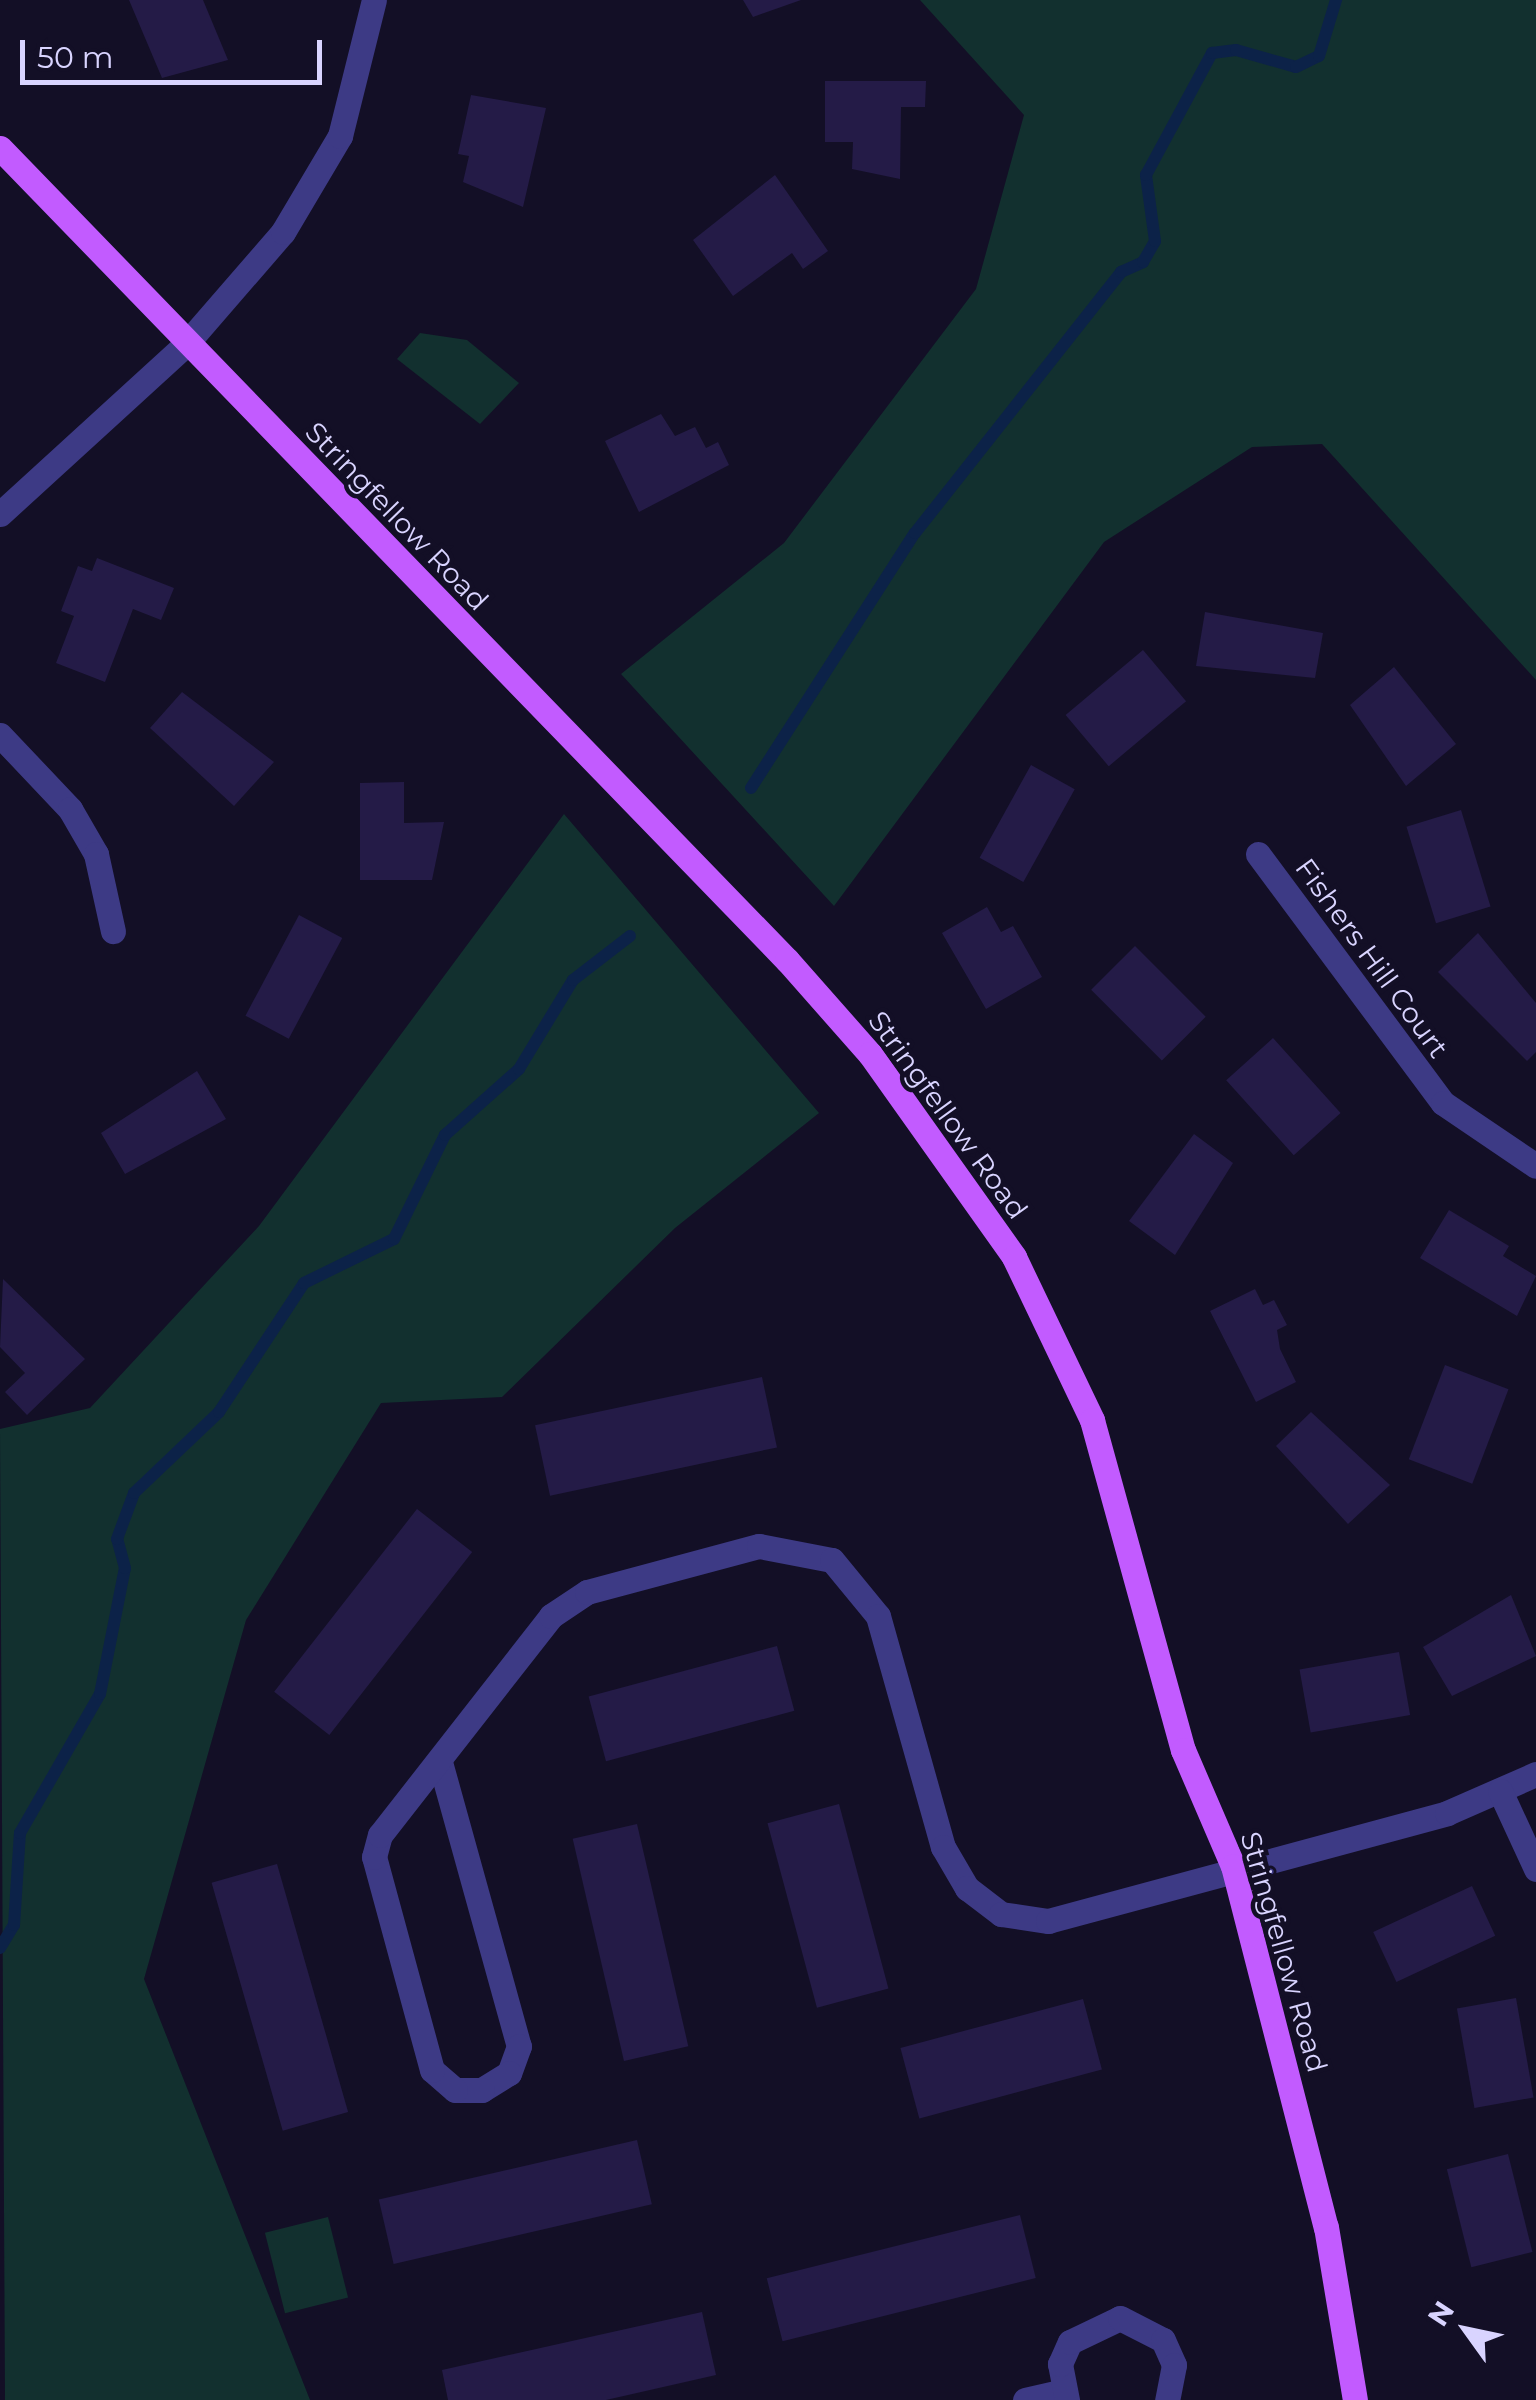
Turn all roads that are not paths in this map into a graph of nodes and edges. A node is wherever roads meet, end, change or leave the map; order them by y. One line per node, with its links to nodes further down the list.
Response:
1 (374, 0): 3 (street)
2 (0, 148): 3 (main road, Stringfellow Road)
3 (186, 344): 4 (street); 12 (main road, Stringfellow Road)
4 (0, 514)
5 (0, 736): 7 (street)
6 (1258, 854): 8 (street, Fishers Hill Court)
7 (113, 931)
8 (1536, 1166)
9 (440, 1762): 9 (street); 12 (street)
10 (1536, 1774): 11 (street)
11 (1500, 1791): 12 (street); 13 (street)
12 (1232, 1866): 17 (main road, Stringfellow Road)
13 (1536, 1869)
14 (1064, 2396): 15 (street); 16 (street)
15 (1025, 2400)
16 (1168, 2400)
17 (1355, 2400)

